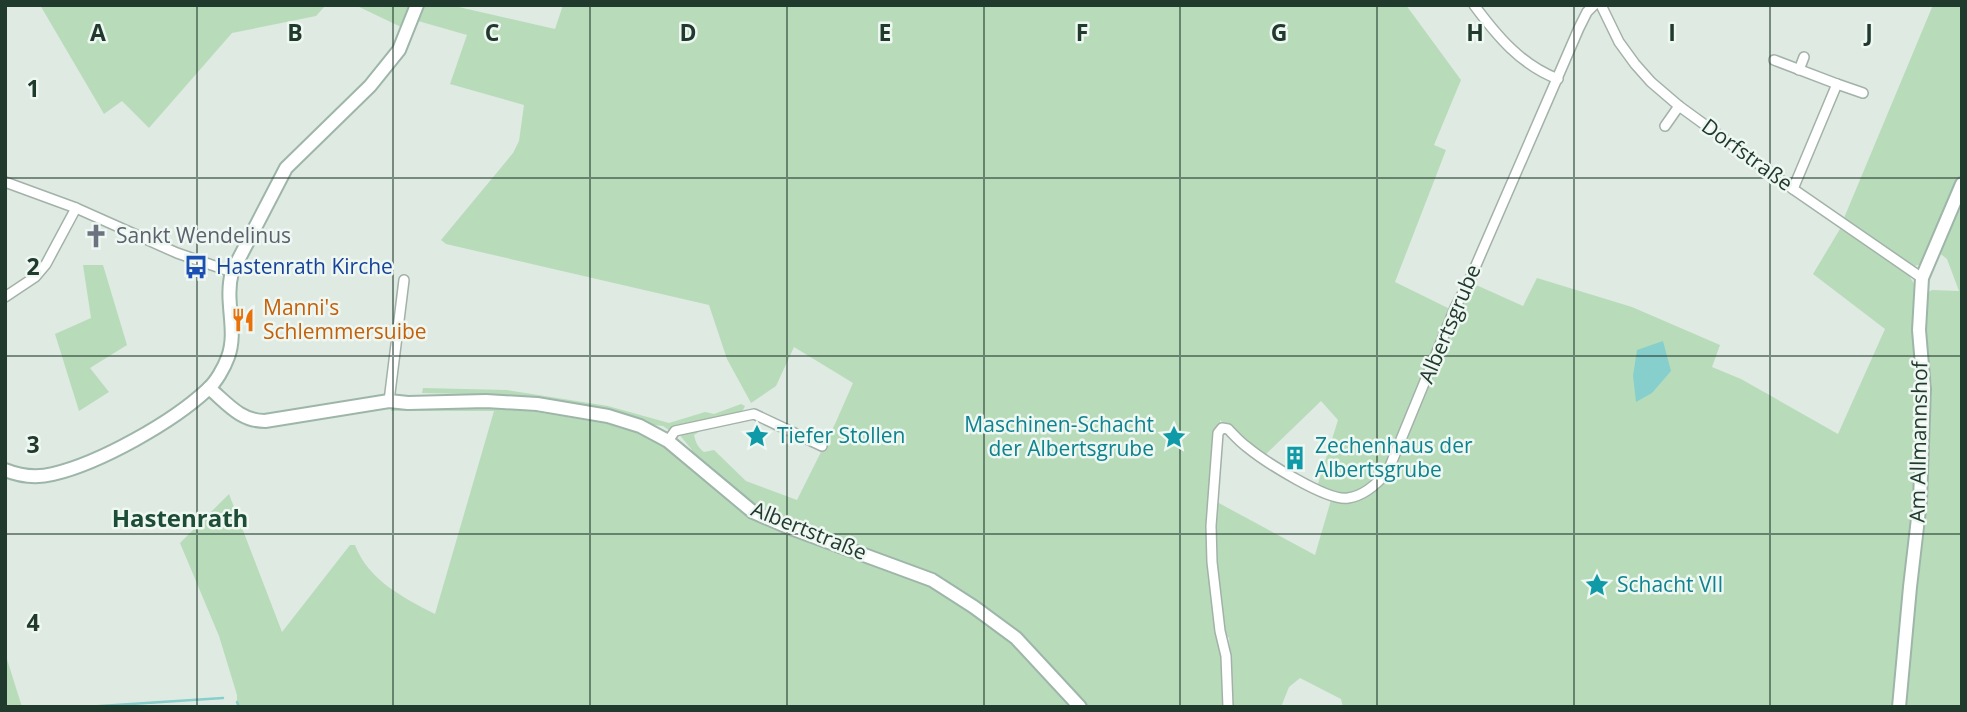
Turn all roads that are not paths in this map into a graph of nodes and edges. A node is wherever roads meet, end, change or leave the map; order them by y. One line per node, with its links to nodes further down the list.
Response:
1 (417, 5): 17 (main road)
2 (1474, 5): 8 (street)
3 (1594, 5): 8 (street, Albertsgrube)
4 (1601, 5): 11 (street, Dorfstraße)
5 (1804, 57): 7 (street)
6 (1774, 60): 7 (street)
7 (1799, 70): 9 (street)
8 (1558, 79): 27 (street, Albertsgrube)
9 (1837, 84): 10 (street); 15 (street)
10 (1863, 93)
11 (1679, 106): 12 (street); 15 (street, Dorfstraße)
12 (1665, 126)
13 (5, 182): 16 (street)
14 (1962, 184): 18 (main road, Am Allmannshof)
15 (1794, 189): 18 (street, Dorfstraße)
16 (76, 208): 17 (street); 20 (street)
17 (232, 272): 21 (main road)
18 (1922, 278): 28 (main road, Am Allmannshof)
19 (404, 280): 22 (street)
20 (5, 298)
21 (209, 388): 22 (main road, Albertstraße); 25 (main road)
22 (389, 401): 23 (main road, Albertstraße)
23 (668, 441): 24 (street); 26 (main road, Albertstraße)
24 (822, 446)
25 (5, 470)
26 (1080, 707)
27 (1228, 707)
28 (1899, 707)

